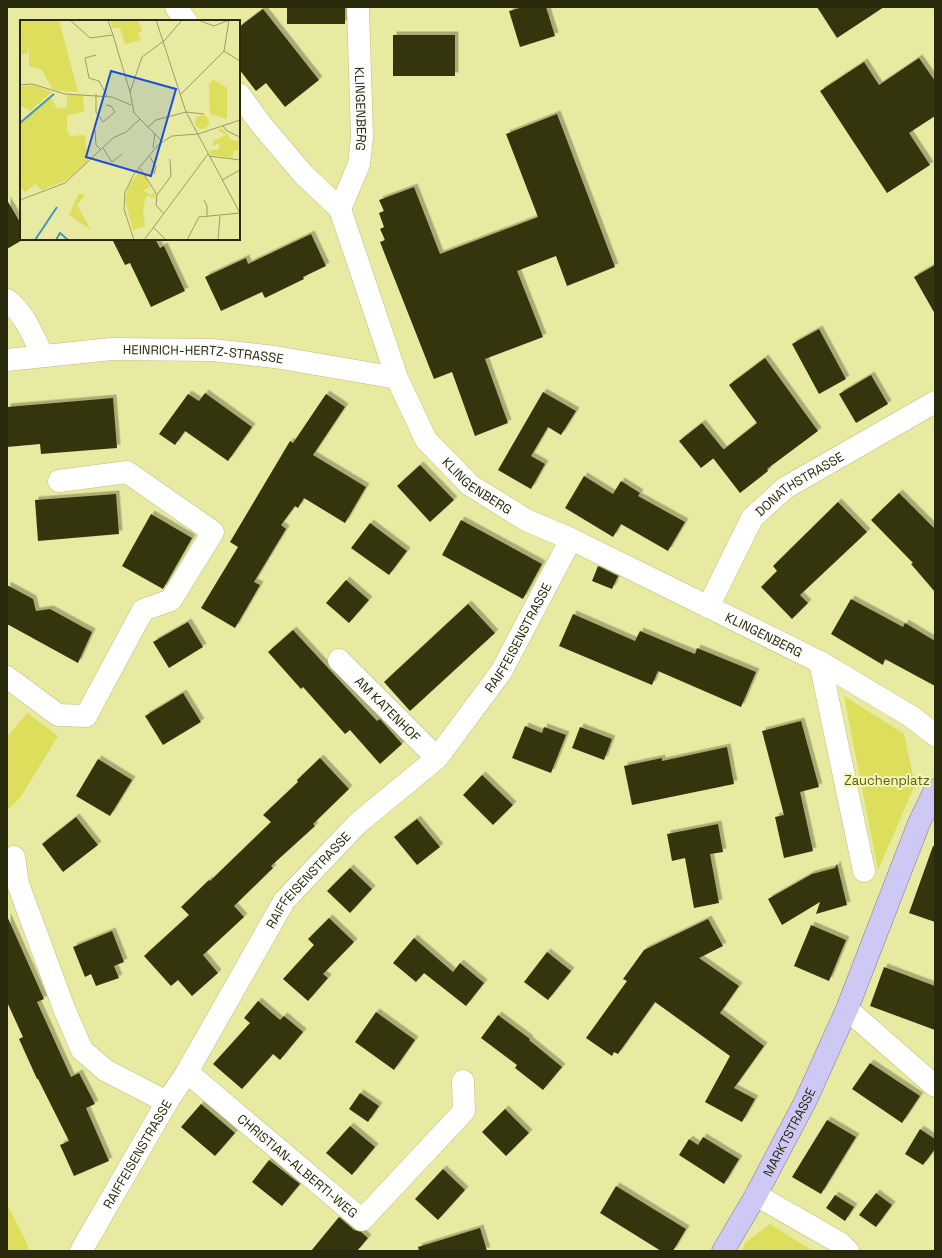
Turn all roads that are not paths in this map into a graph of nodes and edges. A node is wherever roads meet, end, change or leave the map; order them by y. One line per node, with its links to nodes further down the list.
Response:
1 (176, 7): 3 (street)
2 (358, 7): 5 (street, KLINGENBERG)
3 (185, 20)
4 (240, 95): 5 (street)
5 (340, 209): 9 (street, KLINGENBERG)
6 (7, 300): 7 (street)
7 (43, 356): 8 (street, HEINRICH-HERTZ-STRASSE); 9 (street, HEINRICH-HERTZ-STRASSE)
8 (7, 360)
9 (397, 378): 12 (street, KLINGENBERG)
10 (935, 402): 13 (street, DONATHSTRASSE)
11 (60, 481): 16 (street)
12 (571, 539): 13 (street, KLINGENBERG); 18 (street, RAIFFEISENSTRASSE)
13 (708, 607): 15 (street, KLINGENBERG)
14 (339, 660): 18 (street, AM KATENHOF)
15 (820, 662): 17 (street, KLINGENBERG); 21 (street)
16 (7, 677)
17 (935, 735)
18 (437, 758): 23 (street, RAIFFEISENSTRASSE)
19 (935, 790): 22 (main road, MARKTSTRASSE)
20 (14, 857): 26 (street)
21 (864, 871)
22 (847, 1009): 25 (street); 27 (main road, MARKTSTRASSE)
23 (187, 1072): 24 (street, CHRISTIAN-ALBERTI-WEG); 26 (street, RAIFFEISENSTRASSE)
24 (463, 1081)
25 (935, 1086)
26 (167, 1102): 28 (street, RAIFFEISENSTRASSE)
27 (756, 1195): 29 (main road, MARKTSTRASSE); 30 (street)
28 (81, 1251)
29 (723, 1251)
30 (848, 1251)

